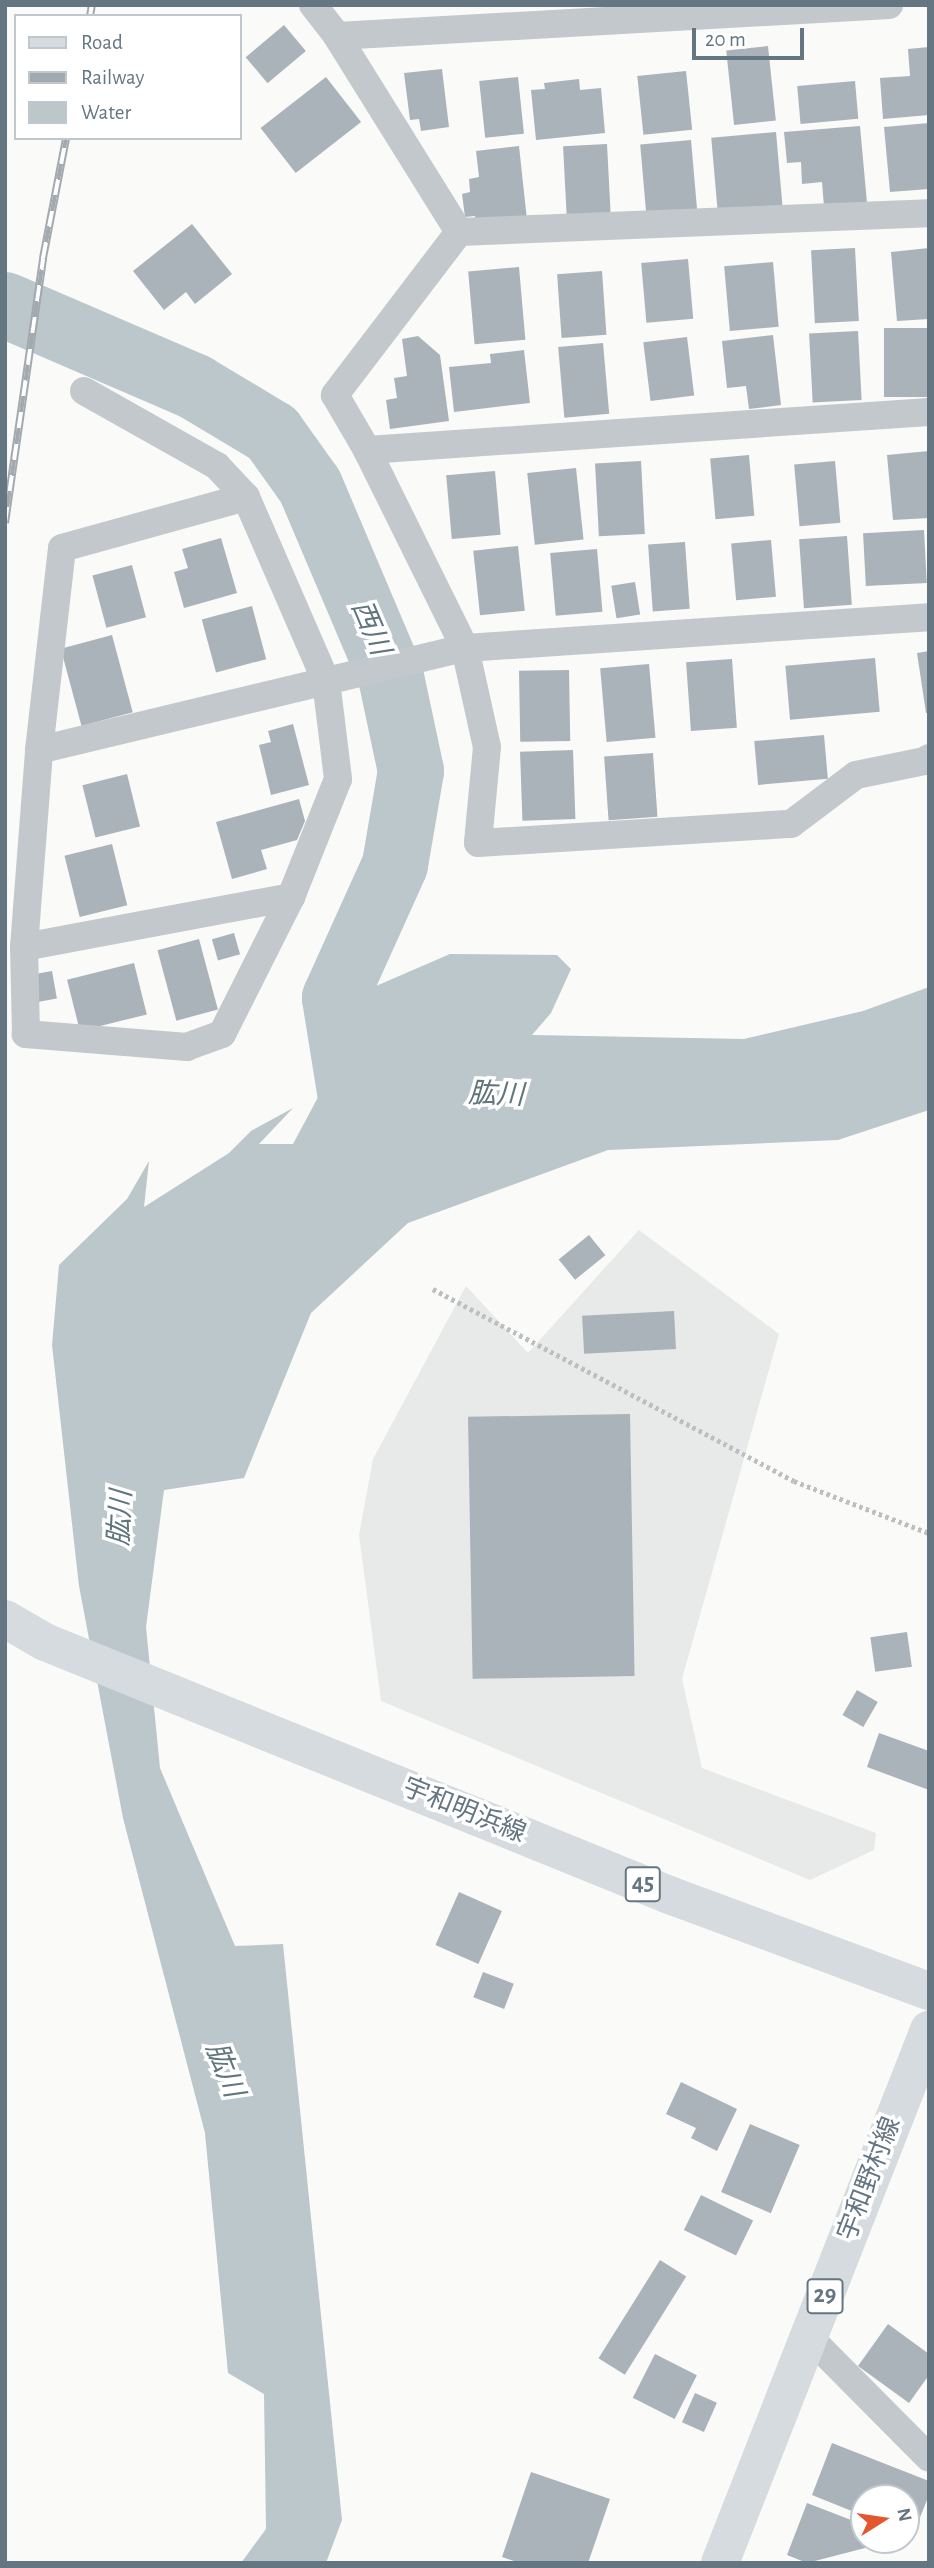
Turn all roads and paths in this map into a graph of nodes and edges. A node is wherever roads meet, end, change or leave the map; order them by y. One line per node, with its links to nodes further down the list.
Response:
1 (313, 5): 4 (street)
2 (889, 5): 3 (street)
3 (663, 11): 4 (street)
4 (337, 36): 6 (street)
5 (929, 213): 6 (street)
6 (459, 232): 9 (street)
7 (84, 391): 10 (street)
8 (929, 412): 9 (street)
9 (367, 450): 12 (street)
10 (246, 497): 13 (street); 14 (street)
11 (929, 617): 12 (street)
12 (465, 648): 13 (street); 15 (street)
13 (326, 681): 14 (street); 16 (street)
14 (39, 750): 17 (street)
15 (929, 758)
16 (291, 897): 17 (street); 17 (street)
17 (24, 947)
18 (433, 1289): 19 (path)
19 (929, 1533)
20 (5, 1619): 21 (main road, 宇和明浜線 / 45)
21 (929, 1991)
22 (929, 2030): 23 (main road, 宇和野村線 / 29)
23 (809, 2337): 24 (street); 25 (main road, 宇和野村線 / 29)
24 (929, 2458)
25 (720, 2563)

